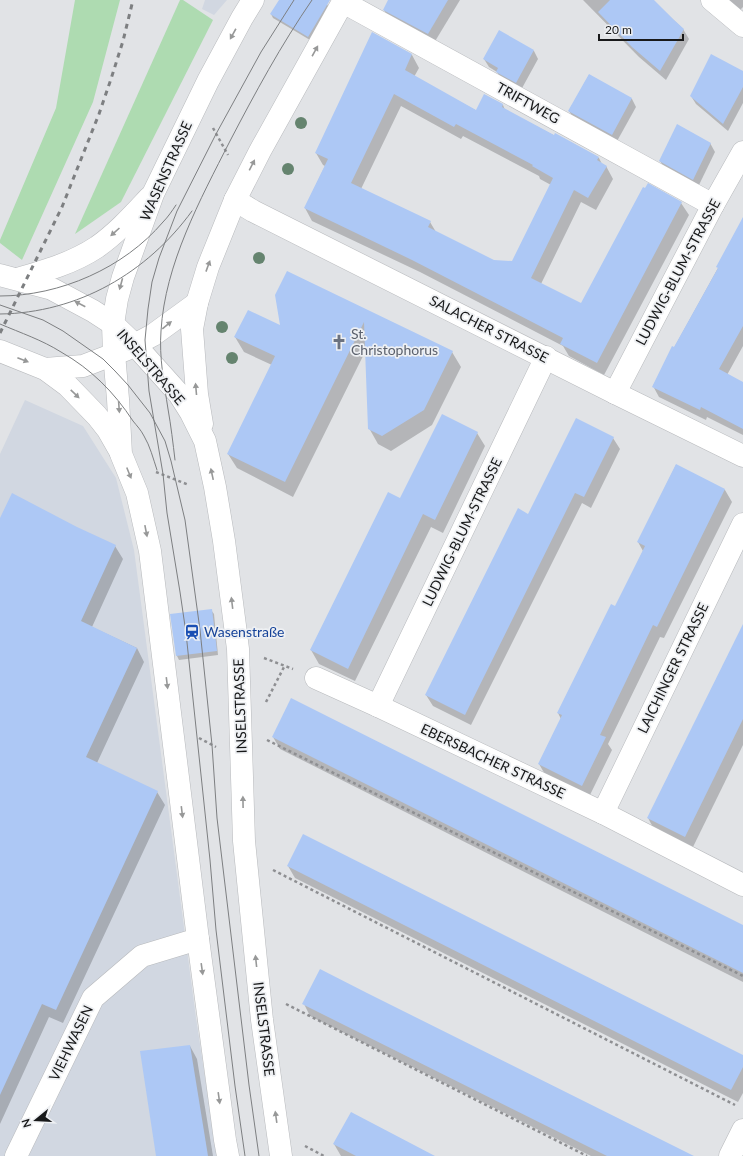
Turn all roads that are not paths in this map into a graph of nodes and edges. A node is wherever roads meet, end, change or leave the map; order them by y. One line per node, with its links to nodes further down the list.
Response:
1 (253, 0): 6 (street, WASENSTRASSE, one-way to 6)
2 (712, 0): 4 (street)
3 (343, 1): 7 (street, one-way to 3); 8 (street, TRIFTWEG)
4 (743, 26)
5 (743, 152): 8 (street, LUDWIG-BLUM-STRASSE)
6 (153, 194): 9 (street, INSELSTRASSE, one-way to 9); 11 (street, WASENSTRASSE, one-way to 11)
7 (235, 200): 10 (street, one-way to 7); 15 (street, SALACHER STRASSE)
8 (713, 205): 17 (street, LUDWIG-BLUM-STRASSE)
9 (8, 277): 11 (street, INSELSTRASSE, one-way to 9)
10 (197, 303): 12 (street, one-way to 10); 18 (street, one-way to 10)
11 (113, 324): 12 (street, INSELSTRASSE); 14 (street, WASENSTRASSE)
12 (135, 345): 14 (street); 18 (street, INSELSTRASSE)
13 (0, 352): 16 (street, one-way to 16)
14 (114, 354): 16 (street); 19 (street, WASENSTRASSE, one-way to 19)
15 (546, 357): 17 (street, SALACHER STRASSE); 23 (street, LUDWIG-BLUM-STRASSE)
16 (45, 369): 19 (street, one-way to 19)
17 (615, 393): 20 (street, SALACHER STRASSE)
18 (205, 441): 30 (street, INSELSTRASSE, one-way to 18)
19 (121, 454): 26 (street, WASENSTRASSE, one-way to 26)
20 (743, 456)
21 (743, 524): 24 (street, LAICHINGER STRASSE)
22 (316, 678): 23 (street, EBERSBACHER STRASSE)
23 (378, 706): 24 (street, EBERSBACHER STRASSE)
24 (603, 813): 25 (street, EBERSBACHER STRASSE)
25 (743, 885)
26 (198, 939): 28 (street, VIEHWASEN); 29 (street, one-way to 29)
27 (743, 1130): 31 (street)
28 (16, 1156)
29 (228, 1156)
30 (281, 1156)
31 (730, 1156)

